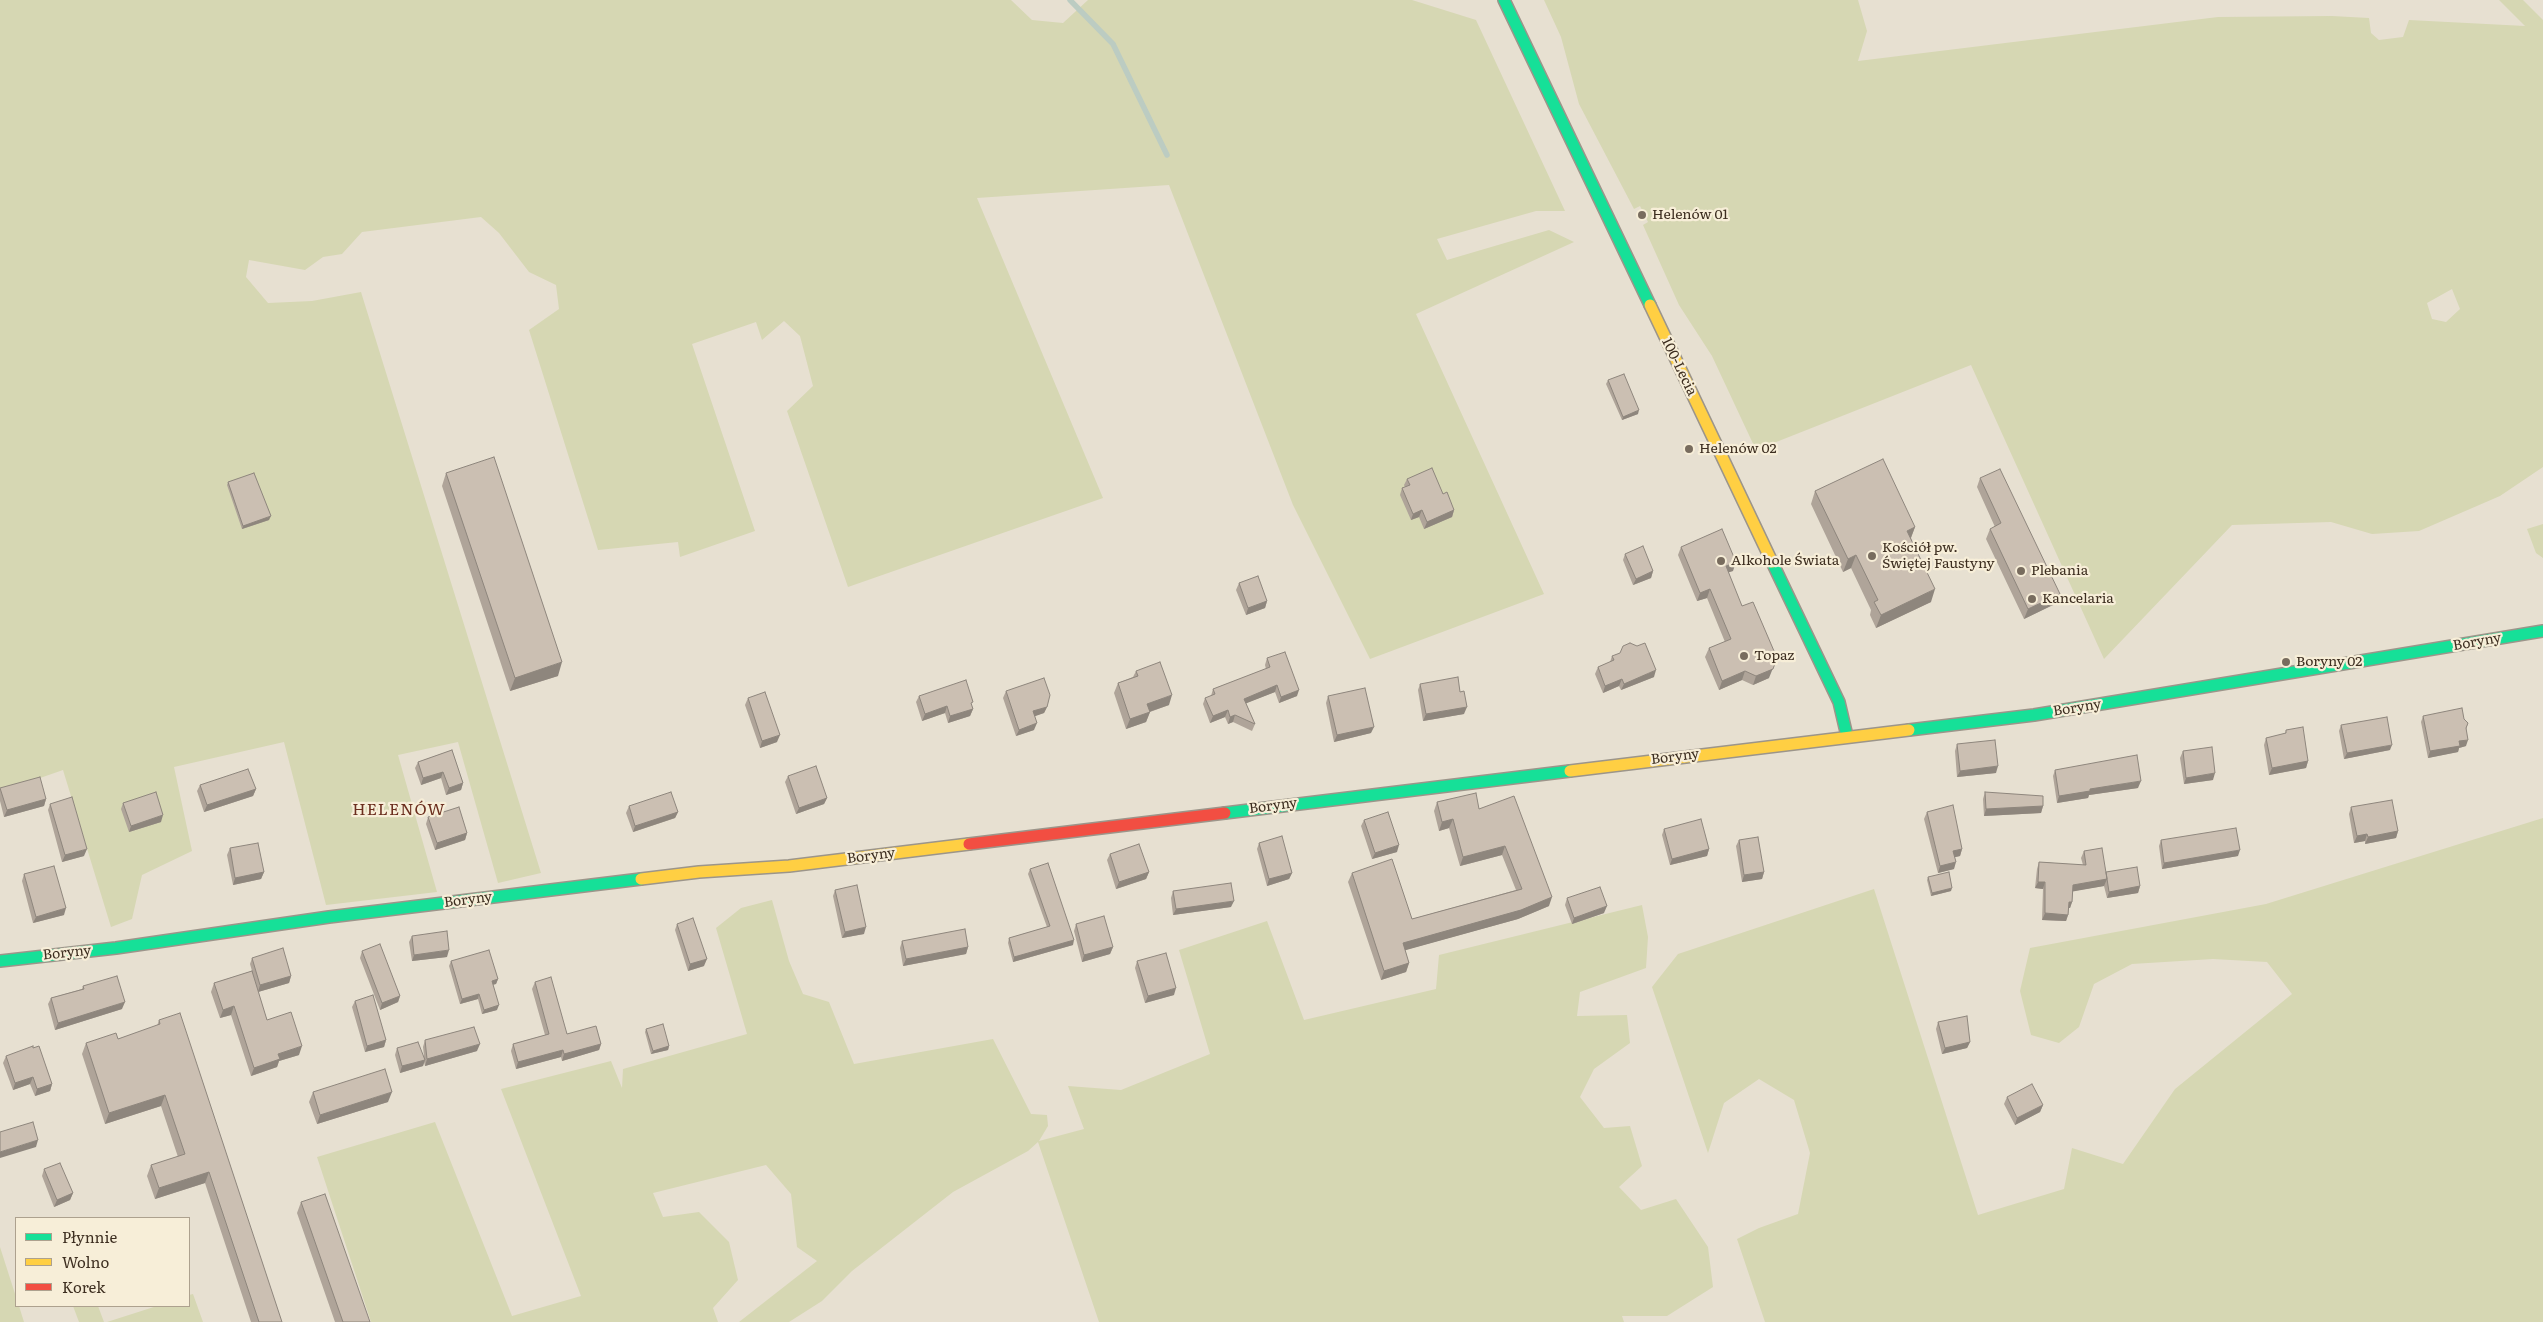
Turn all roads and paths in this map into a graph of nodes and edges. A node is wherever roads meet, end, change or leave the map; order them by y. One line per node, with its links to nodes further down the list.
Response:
1 (1504, 0): 3 (street, 100-Lecia)
2 (2543, 631): 3 (street, Boryny)
3 (1847, 736): 4 (street, Boryny)
4 (0, 961)

